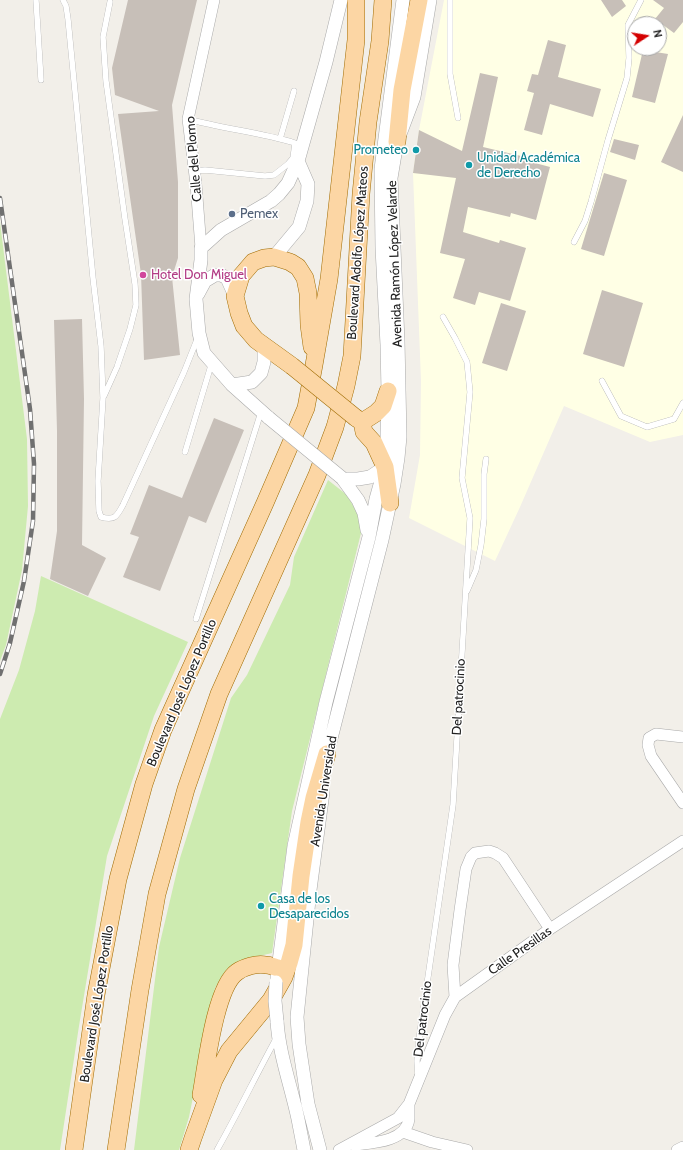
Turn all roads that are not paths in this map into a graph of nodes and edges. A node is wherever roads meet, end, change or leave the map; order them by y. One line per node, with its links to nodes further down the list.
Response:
1 (36, 0): 13 (lane)
2 (63, 0): 35 (lane)
3 (214, 0): 16 (street, Calle del Plomo)
4 (342, 0): 20 (street)
5 (356, 0): 31 (main road, Boulevard Adolfo López Mateos)
6 (382, 0): 63 (main road, Boulevard Adolfo López Mateos)
7 (403, 0): 34 (street, Avenida Ramón López Velarde)
8 (419, 0): 18 (main road)
9 (430, 0): 18 (street, Avenida Ramón López Velarde)
10 (450, 0): 15 (lane)
11 (641, 0): 22 (lane)
12 (110, 2): 35 (lane)
13 (41, 80)
14 (294, 91): 17 (lane)
15 (458, 118)
16 (188, 119): 17 (lane); 21 (street, Calle del Plomo)
17 (280, 138): 19 (lane)
18 (397, 142): 39 (street, Avenida Ramón López Velarde)
19 (295, 143): 20 (lane); 21 (lane)
20 (298, 161): 23 (street); 24 (street)
21 (194, 170): 23 (street, Calle del Plomo)
22 (574, 242)
23 (201, 248): 26 (street)
24 (274, 257): 25 (main road); 31 (main road)
25 (235, 296): 26 (street); 29 (main road)
26 (196, 299): 28 (street)
27 (443, 317): 47 (lane, Del patrocinio)
28 (199, 333): 30 (street); 35 (lane)
29 (264, 346): 33 (street); 38 (main road, bridge)
30 (212, 362): 33 (street); 40 (lane)
31 (314, 365): 41 (main road, Boulevard Adolfo López Mateos)
32 (602, 381): 36 (lane)
33 (232, 385): 37 (street)
34 (388, 391): 38 (main road); 39 (street, Avenida Ramón López Velarde)
35 (103, 398)
36 (683, 404)
37 (265, 415): 44 (street, bridge); 48 (lane)
38 (359, 420): 43 (main road)
39 (394, 436): 43 (street, Avenida Universidad)
40 (185, 452)
41 (285, 458): 62 (main road, Boulevard José López Portillo)
42 (486, 459): 47 (lane)
43 (391, 462): 44 (street); 45 (main road); 46 (street, Avenida Universidad)
44 (343, 478): 46 (street)
45 (390, 503): 50 (street, Avenida Universidad)
46 (369, 537): 54 (street, Avenida Universidad)
47 (465, 595): 57 (lane, Del patrocinio)
48 (196, 619)
49 (683, 737): 51 (street)
50 (327, 754): 60 (main road); 66 (street, Avenida Universidad)
51 (683, 803)
52 (683, 842): 53 (street, Calle Presillas)
53 (550, 929): 55 (street, Calle Presillas); 55 (street)
54 (278, 968): 56 (street, Avenida Universidad, bridge); 60 (main road)
55 (454, 997): 57 (street, Calle Presillas)
56 (278, 1036): 64 (lane); 65 (street)
57 (418, 1082): 58 (street, Calle Presillas)
58 (409, 1104): 59 (street); 61 (street)
59 (403, 1132): 61 (street); 67 (street)
60 (191, 1144)
61 (343, 1148)
62 (74, 1150)
63 (116, 1150)
64 (217, 1150)
65 (304, 1150)
66 (320, 1150)
67 (467, 1150)

